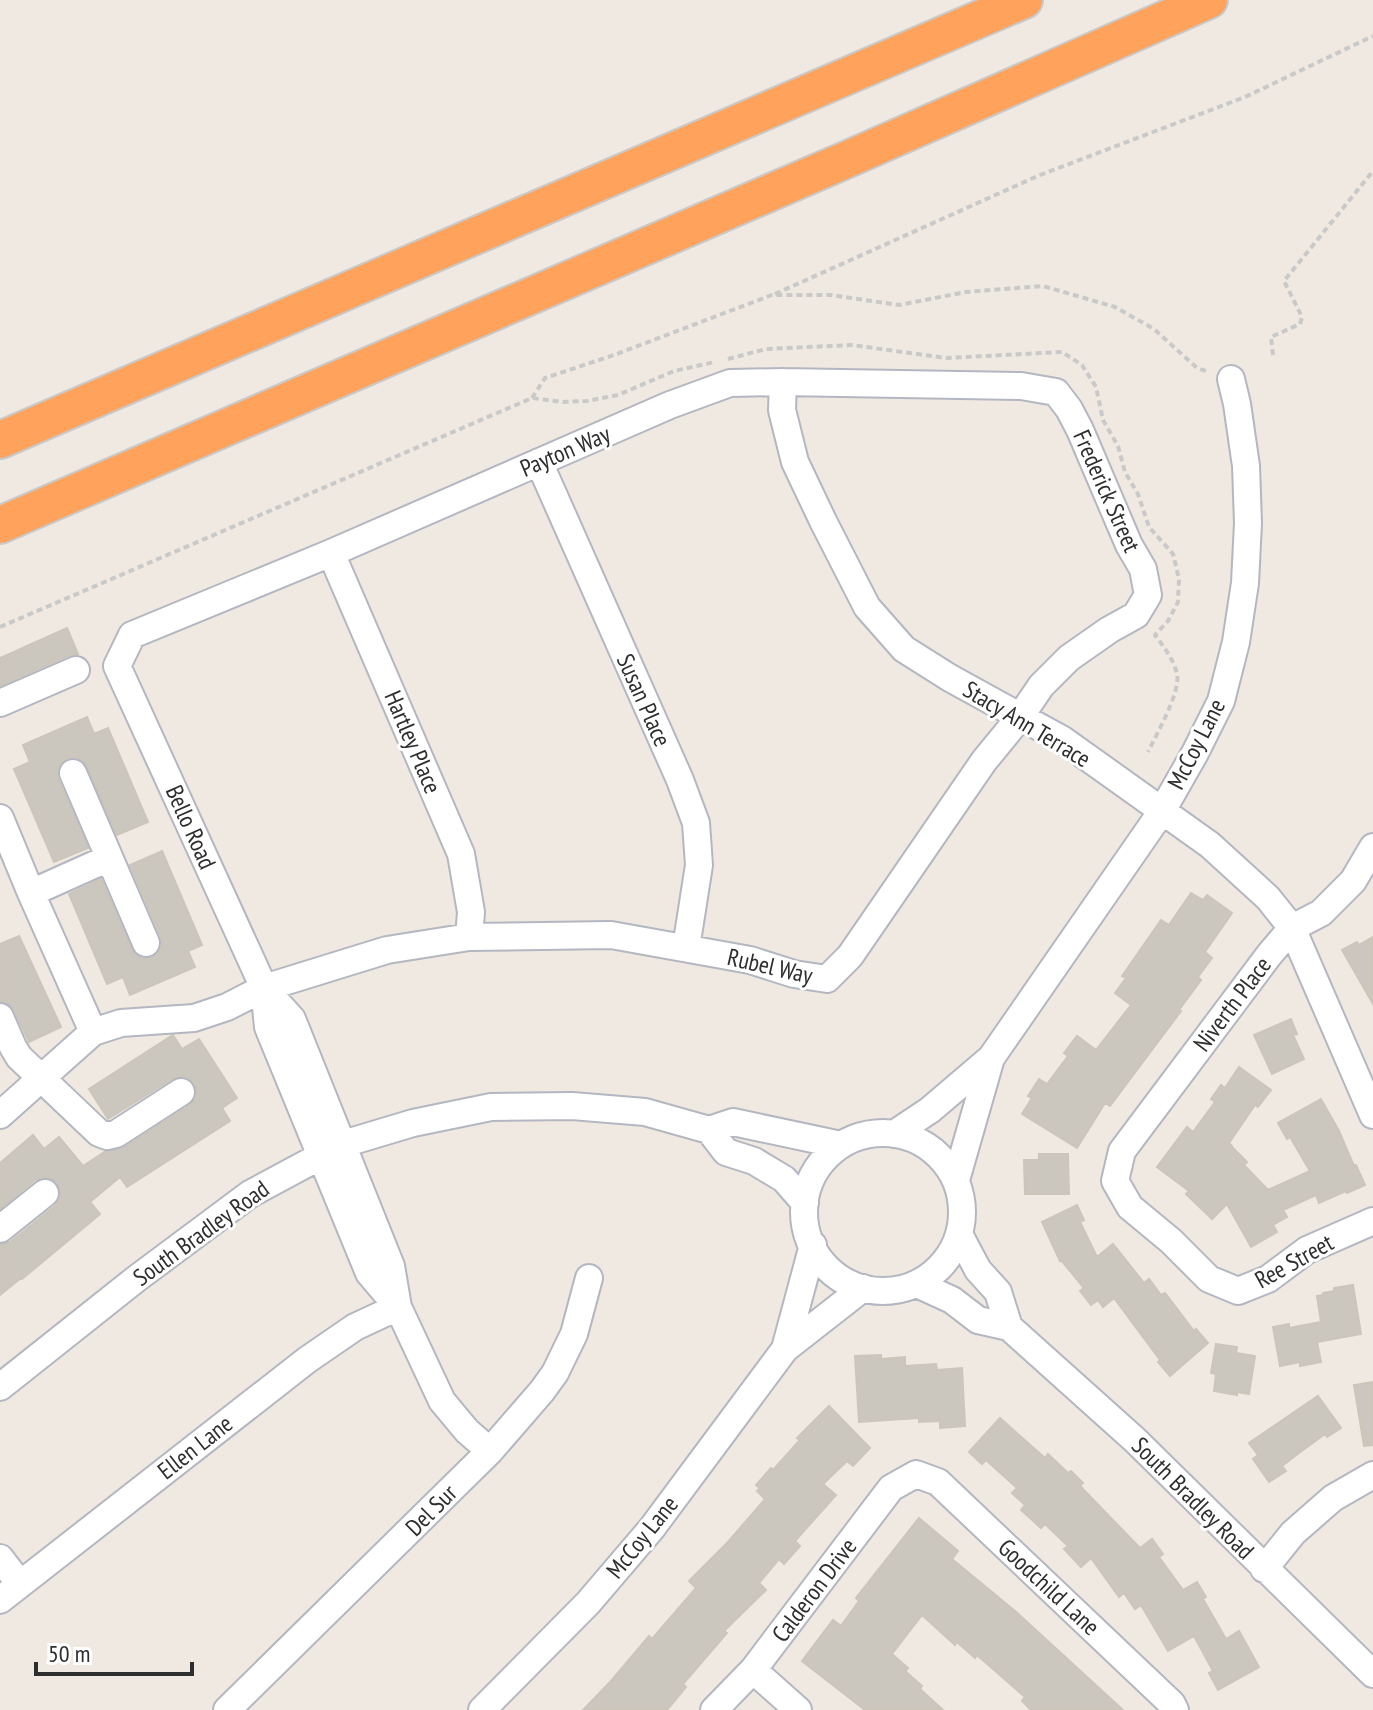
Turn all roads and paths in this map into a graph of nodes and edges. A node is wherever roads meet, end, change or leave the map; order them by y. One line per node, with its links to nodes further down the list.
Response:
1 (1024, 0): 11 (highway)
2 (1209, 0): 13 (highway)
3 (1373, 36): 5 (path)
4 (1373, 171): 6 (path)
5 (772, 295): 7 (path); 10 (path)
6 (1273, 355)
7 (1231, 379): 23 (street, McCoy Lane)
8 (783, 382): 9 (street, Payton Way); 12 (street, Payton Way); 20 (street, Stacy Ann Terrace)
9 (1056, 392): 15 (street, Frederick Street)
10 (532, 398): 16 (path); 21 (path)
11 (0, 440)
12 (539, 462): 14 (street, Payton Way); 31 (street, Susan Place)
13 (0, 525)
14 (331, 553): 17 (street, Payton Way); 29 (street, Hartley Place)
15 (1148, 595): 20 (street, Rubel Way)
16 (0, 627)
17 (117, 666): 32 (street, Bello Road)
18 (76, 670): 19 (street)
19 (0, 703)
20 (1020, 717): 23 (street, Stacy Ann Terrace); 31 (street, Rubel Way)
21 (1148, 752)
22 (73, 773): 26 (street)
23 (1162, 811): 28 (street, Stacy Ann Terrace); 35 (street, McCoy Lane)
24 (0, 818): 27 (street)
25 (1373, 847): 28 (street, Niverth Place)
26 (109, 858): 27 (street); 30 (street)
27 (31, 893): 34 (street)
28 (1292, 928): 39 (street, Stacy Ann Terrace); 45 (street, Niverth Place)
29 (469, 937): 31 (street, Rubel Way); 32 (street, Rubel Way)
30 (146, 943)
31 (686, 948)
32 (264, 988): 34 (street, Rubel Way); 43 (street, Bello Road)
33 (0, 1017): 36 (street)
34 (93, 1032): 36 (street)
35 (991, 1058): 41 (street, McCoy Lane); 44 (street, McCoy Lane)
36 (42, 1078): 37 (street); 38 (street)
37 (181, 1092)
38 (0, 1115)
39 (1373, 1115)
40 (709, 1130): 42 (street, South Bradley Road); 43 (street, South Bradley Road); 47 (street, South Bradley Road)
41 (894, 1134): 42 (street); 44 (street)
42 (841, 1145): 47 (street)
43 (332, 1149): 55 (street, Bello Road); 58 (street, South Bradley Road)
44 (956, 1180): 50 (street)
45 (1115, 1181): 48 (street, Ree Street)
46 (45, 1193): 49 (street)
47 (805, 1203): 51 (street)
48 (1373, 1221)
49 (0, 1229)
50 (959, 1234): 53 (street); 56 (street, South Bradley Road)
51 (813, 1245): 54 (street); 57 (street, McCoy Lane)
52 (589, 1278): 59 (street, Del Sur)
53 (917, 1284): 54 (street); 56 (street, South Bradley Road)
54 (863, 1288): 57 (street, McCoy Lane)
55 (398, 1307): 59 (street, Bello Road); 64 (street, Ellen Lane)
56 (1009, 1327): 63 (street, South Bradley Road)
57 (785, 1349): 68 (street, McCoy Lane)
58 (0, 1387)
59 (490, 1451): 67 (street, Del Sur)
60 (916, 1474): 65 (street, Calderon Drive); 71 (street, Goodchild Lane)
61 (1373, 1475): 63 (street)
62 (0, 1558): 64 (street)
63 (1264, 1569): 66 (street, South Bradley Road)
64 (5, 1595)
65 (753, 1670): 69 (street, Calderon Drive); 70 (street)
66 (1373, 1674)
67 (227, 1710)
68 (482, 1710)
69 (714, 1710)
70 (798, 1710)
71 (1175, 1710)

